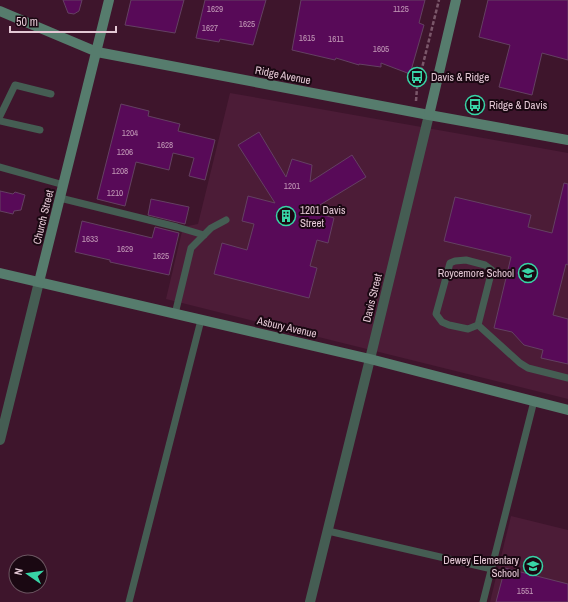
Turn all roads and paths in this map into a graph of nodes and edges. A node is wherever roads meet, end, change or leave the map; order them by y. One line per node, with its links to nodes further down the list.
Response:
1 (109, 0): 4 (main road, Church Street)
2 (456, 0): 6 (main road, Davis Street)
3 (0, 11): 4 (main road, Ridge Avenue)
4 (97, 52): 6 (main road, Ridge Avenue); 12 (main road, Church Street)
5 (51, 94): 7 (lane)
6 (429, 115): 10 (main road, Ridge Avenue); 21 (street, Davis Street)
7 (0, 116)
8 (0, 121): 9 (lane)
9 (40, 130)
10 (568, 140)
11 (0, 167): 12 (lane)
12 (64, 184): 13 (main road, Church Street)
13 (60, 198): 15 (lane); 17 (main road, Church Street)
14 (226, 220): 15 (lane)
15 (204, 235): 18 (lane)
16 (0, 273): 17 (main road, Asbury Avenue)
17 (39, 282): 18 (main road, Asbury Avenue); 25 (street, Church Street)
18 (175, 314): 19 (main road, Asbury Avenue)
19 (201, 320): 21 (main road, Asbury Avenue); 28 (lane)
20 (478, 325): 20 (lane); 22 (lane)
21 (370, 359): 23 (main road, Asbury Avenue); 26 (street, Davis Street)
22 (568, 378)
23 (534, 401): 24 (main road, Asbury Avenue); 27 (lane)
24 (568, 410)
25 (0, 440)
26 (328, 530): 27 (lane); 29 (street, Davis Street)
27 (492, 569): 30 (lane)
28 (128, 602)
29 (310, 602)
30 (483, 602)

